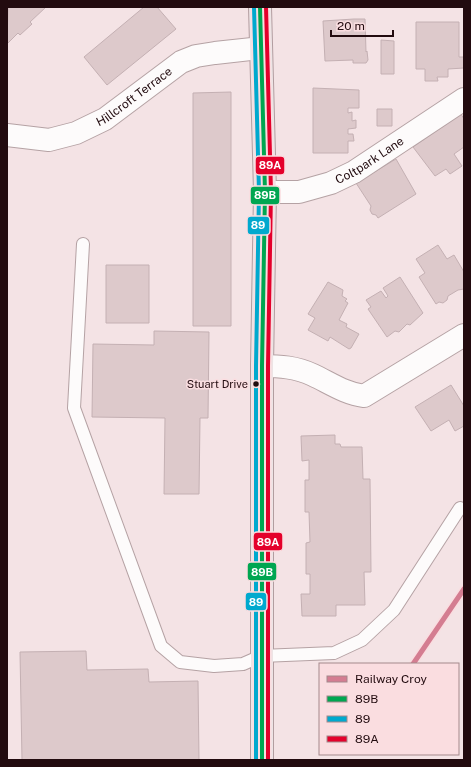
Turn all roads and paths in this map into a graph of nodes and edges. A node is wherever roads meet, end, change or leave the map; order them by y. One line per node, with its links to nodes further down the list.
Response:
1 (260, 7): 2 (main road)
2 (261, 48): 4 (street, Hillcroft Terrace); 5 (main road)
3 (464, 99): 5 (street, Coltpark Lane)
4 (7, 135)
5 (264, 192): 8 (main road)
6 (83, 244): 10 (lane)
7 (464, 335): 8 (street)
8 (262, 366): 10 (main road)
9 (460, 508): 10 (lane)
10 (261, 656): 11 (main road)
11 (262, 760)

